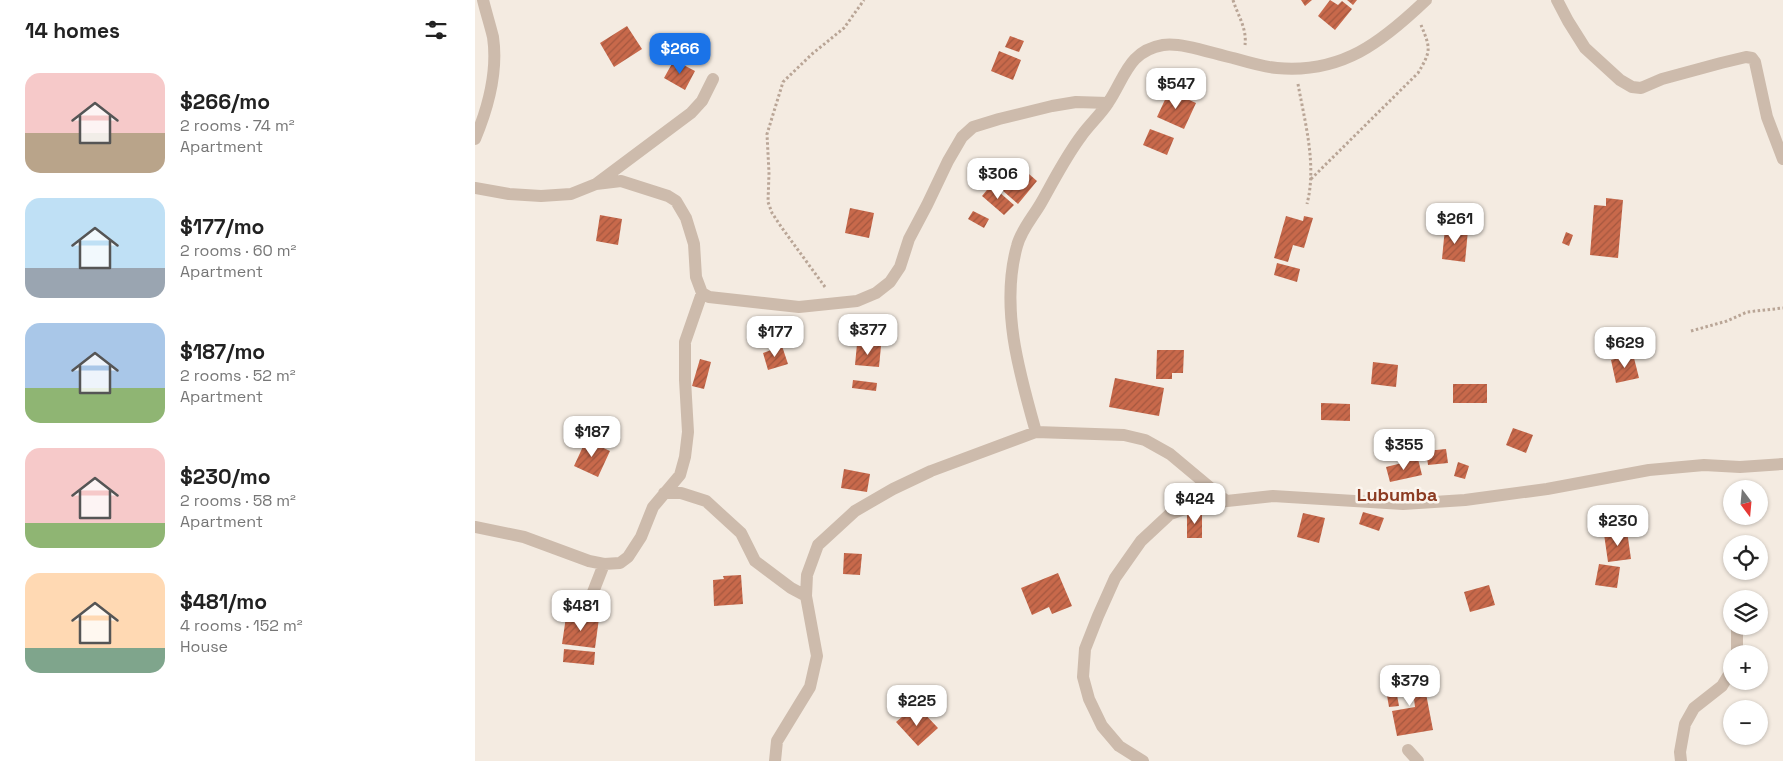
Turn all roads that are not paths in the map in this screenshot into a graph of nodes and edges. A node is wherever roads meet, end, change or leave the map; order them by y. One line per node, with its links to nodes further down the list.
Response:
1 (483, 0): 6 (street)
2 (1426, 0): 5 (street)
3 (1557, 0): 7 (street)
4 (713, 80): 8 (street)
5 (1108, 103): 10 (street); 11 (street)
6 (475, 139)
7 (1783, 159)
8 (596, 184): 9 (street); 10 (street)
9 (475, 188)
10 (702, 293): 13 (street)
11 (1036, 432): 14 (street); 17 (street)
12 (1783, 464): 14 (street)
13 (664, 493): 16 (street); 17 (street)
14 (1225, 500): 22 (street)
15 (475, 527): 16 (street)
16 (604, 564): 18 (street)
17 (806, 596): 21 (street)
18 (579, 615)
19 (1723, 684): 24 (street)
20 (1408, 750): 23 (street)
21 (775, 761)
22 (1143, 761)
23 (1418, 761)
24 (1681, 761)

